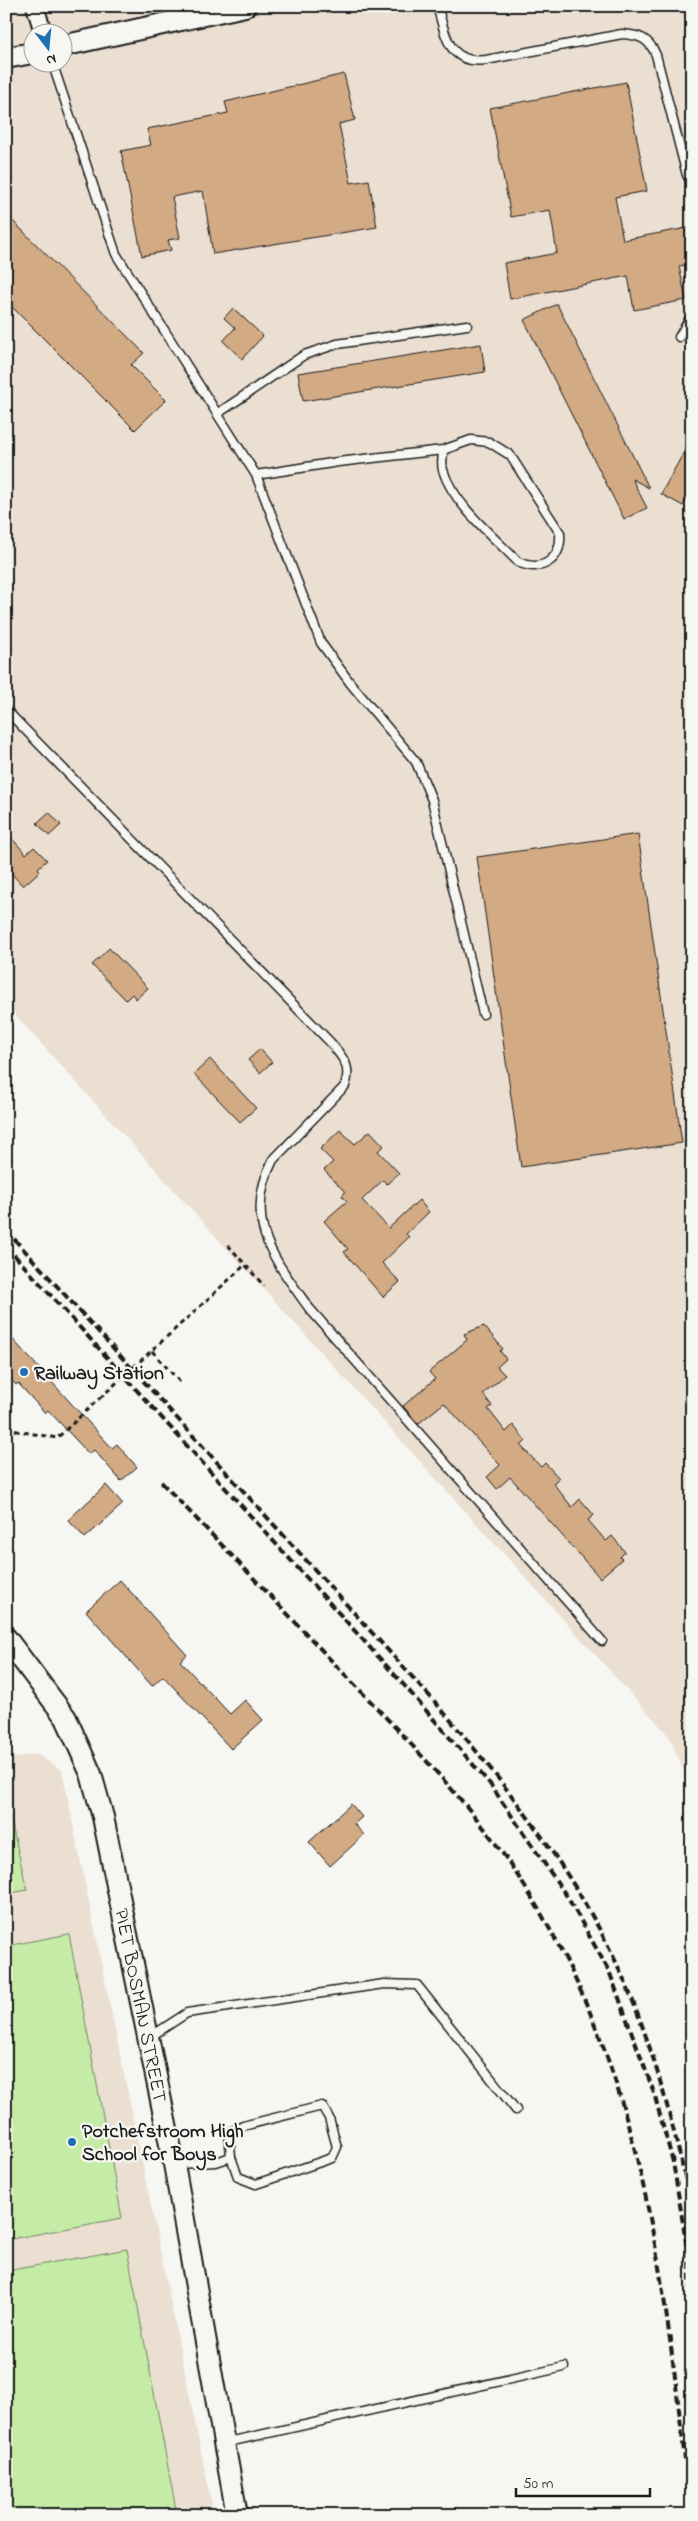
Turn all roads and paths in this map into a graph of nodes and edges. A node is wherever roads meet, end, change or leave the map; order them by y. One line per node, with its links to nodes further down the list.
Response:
1 (35, 6): 4 (street)
2 (245, 6): 5 (street)
3 (437, 6): 9 (lane)
4 (40, 22)
5 (72, 44)
6 (22, 55): 7 (street)
7 (6, 58)
8 (55, 72): 13 (lane)
9 (692, 183)
10 (692, 315): 12 (lane)
11 (467, 325): 13 (lane)
12 (679, 337)
13 (217, 414): 15 (lane)
14 (443, 450): 14 (lane); 15 (lane)
15 (256, 475): 17 (lane)
16 (6, 710): 24 (lane)
17 (483, 1014)
18 (228, 1245): 19 (path)
19 (245, 1265): 20 (path); 21 (path, bridge)
20 (264, 1286)
21 (152, 1351): 22 (path); 23 (path, bridge)
22 (182, 1378)
23 (6, 1429)
24 (602, 1641)
25 (10, 1650): 26 (street, PIET BOSMAN STREET)
26 (148, 2038): 27 (lane); 29 (street, PIET BOSMAN STREET)
27 (516, 2110)
28 (231, 2157): 28 (lane); 29 (lane)
29 (174, 2164): 31 (street, PIET BOSMAN STREET)
30 (564, 2367): 31 (lane)
31 (223, 2443): 32 (street, PIET BOSMAN STREET)
32 (237, 2515)

